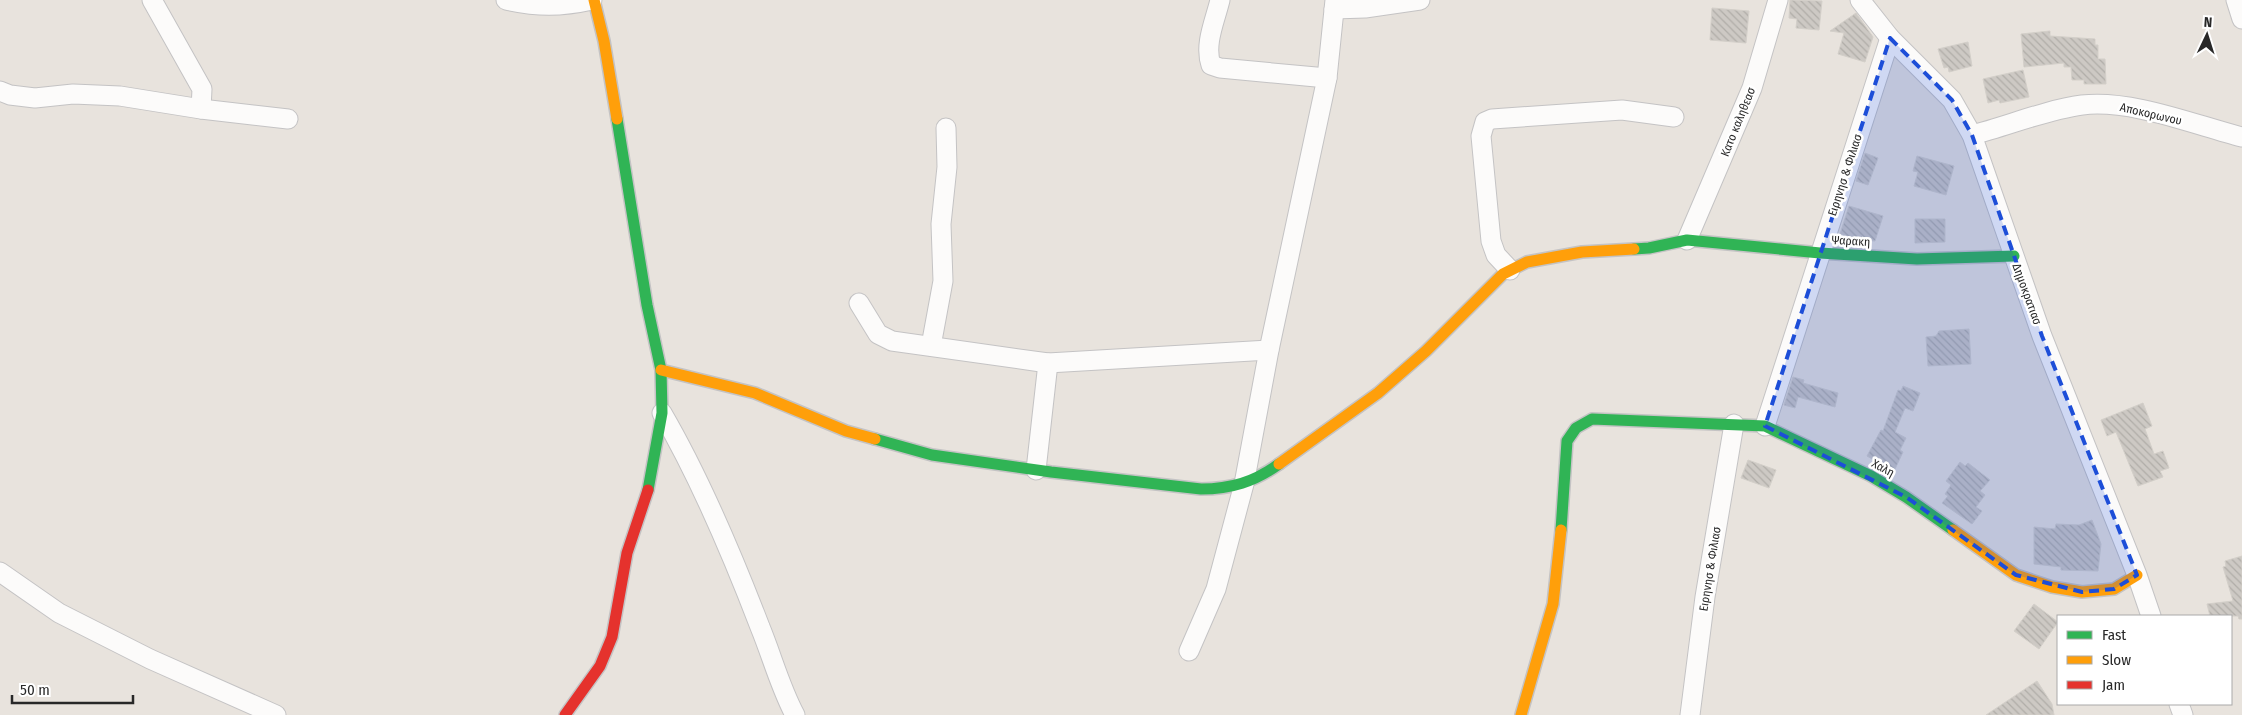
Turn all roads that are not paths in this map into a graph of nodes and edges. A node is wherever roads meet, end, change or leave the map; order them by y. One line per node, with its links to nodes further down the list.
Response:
1 (152, 0): 14 (street)
2 (506, 0): 3 (street)
3 (593, 0): 28 (street)
4 (1220, 0): 12 (street)
5 (1420, 0): 9 (street)
6 (1778, 0): 20 (street, Κατο καληθεασ)
7 (1860, 0): 11 (street, Δημοκρατιασ)
8 (2236, 0): 10 (street)
9 (1334, 5): 12 (street)
10 (2242, 19)
11 (1890, 38): 18 (street, Δημοκρατιασ); 21 (street, Ειρηνησ & Φιλιασ)
12 (1326, 78): 26 (street)
13 (0, 90): 14 (street)
14 (201, 109): 16 (street)
15 (1674, 117): 23 (street)
16 (288, 119)
17 (946, 128): 25 (street)
18 (1972, 135): 19 (street, Αποκορωνου); 22 (street, Δημοκρατιασ)
19 (2242, 137)
20 (1687, 240): 21 (street, Ψαρακη); 23 (street, Ψαρακη)
21 (1820, 253): 22 (street, Ψαρακη); 31 (street, Ειρηνησ & Φιλιασ)
22 (2014, 256): 35 (street, Δημοκρατιασ)
23 (1510, 270): 33 (street, Ψαρακη)
24 (858, 302): 25 (street)
25 (931, 346): 27 (street)
26 (1269, 350): 27 (street); 33 (street)
27 (1048, 363): 32 (street)
28 (661, 370): 29 (street); 32 (street, Ψαρακη)
29 (662, 413): 39 (street); 40 (street)
30 (1734, 424): 31 (street, Χαλη); 41 (street, Χαλη); 42 (street, Ειρηνησ & Φιλιασ)
31 (1765, 426): 35 (street, Χαλη)
32 (1036, 470): 33 (street, Ψαρακη)
33 (1244, 484): 37 (street)
34 (0, 572): 38 (street)
35 (2137, 575): 36 (street, Δημοκρατιασ)
36 (2151, 615)
37 (1189, 651)
38 (276, 715)
39 (565, 715)
40 (794, 715)
41 (1521, 715)
42 (1690, 715)

